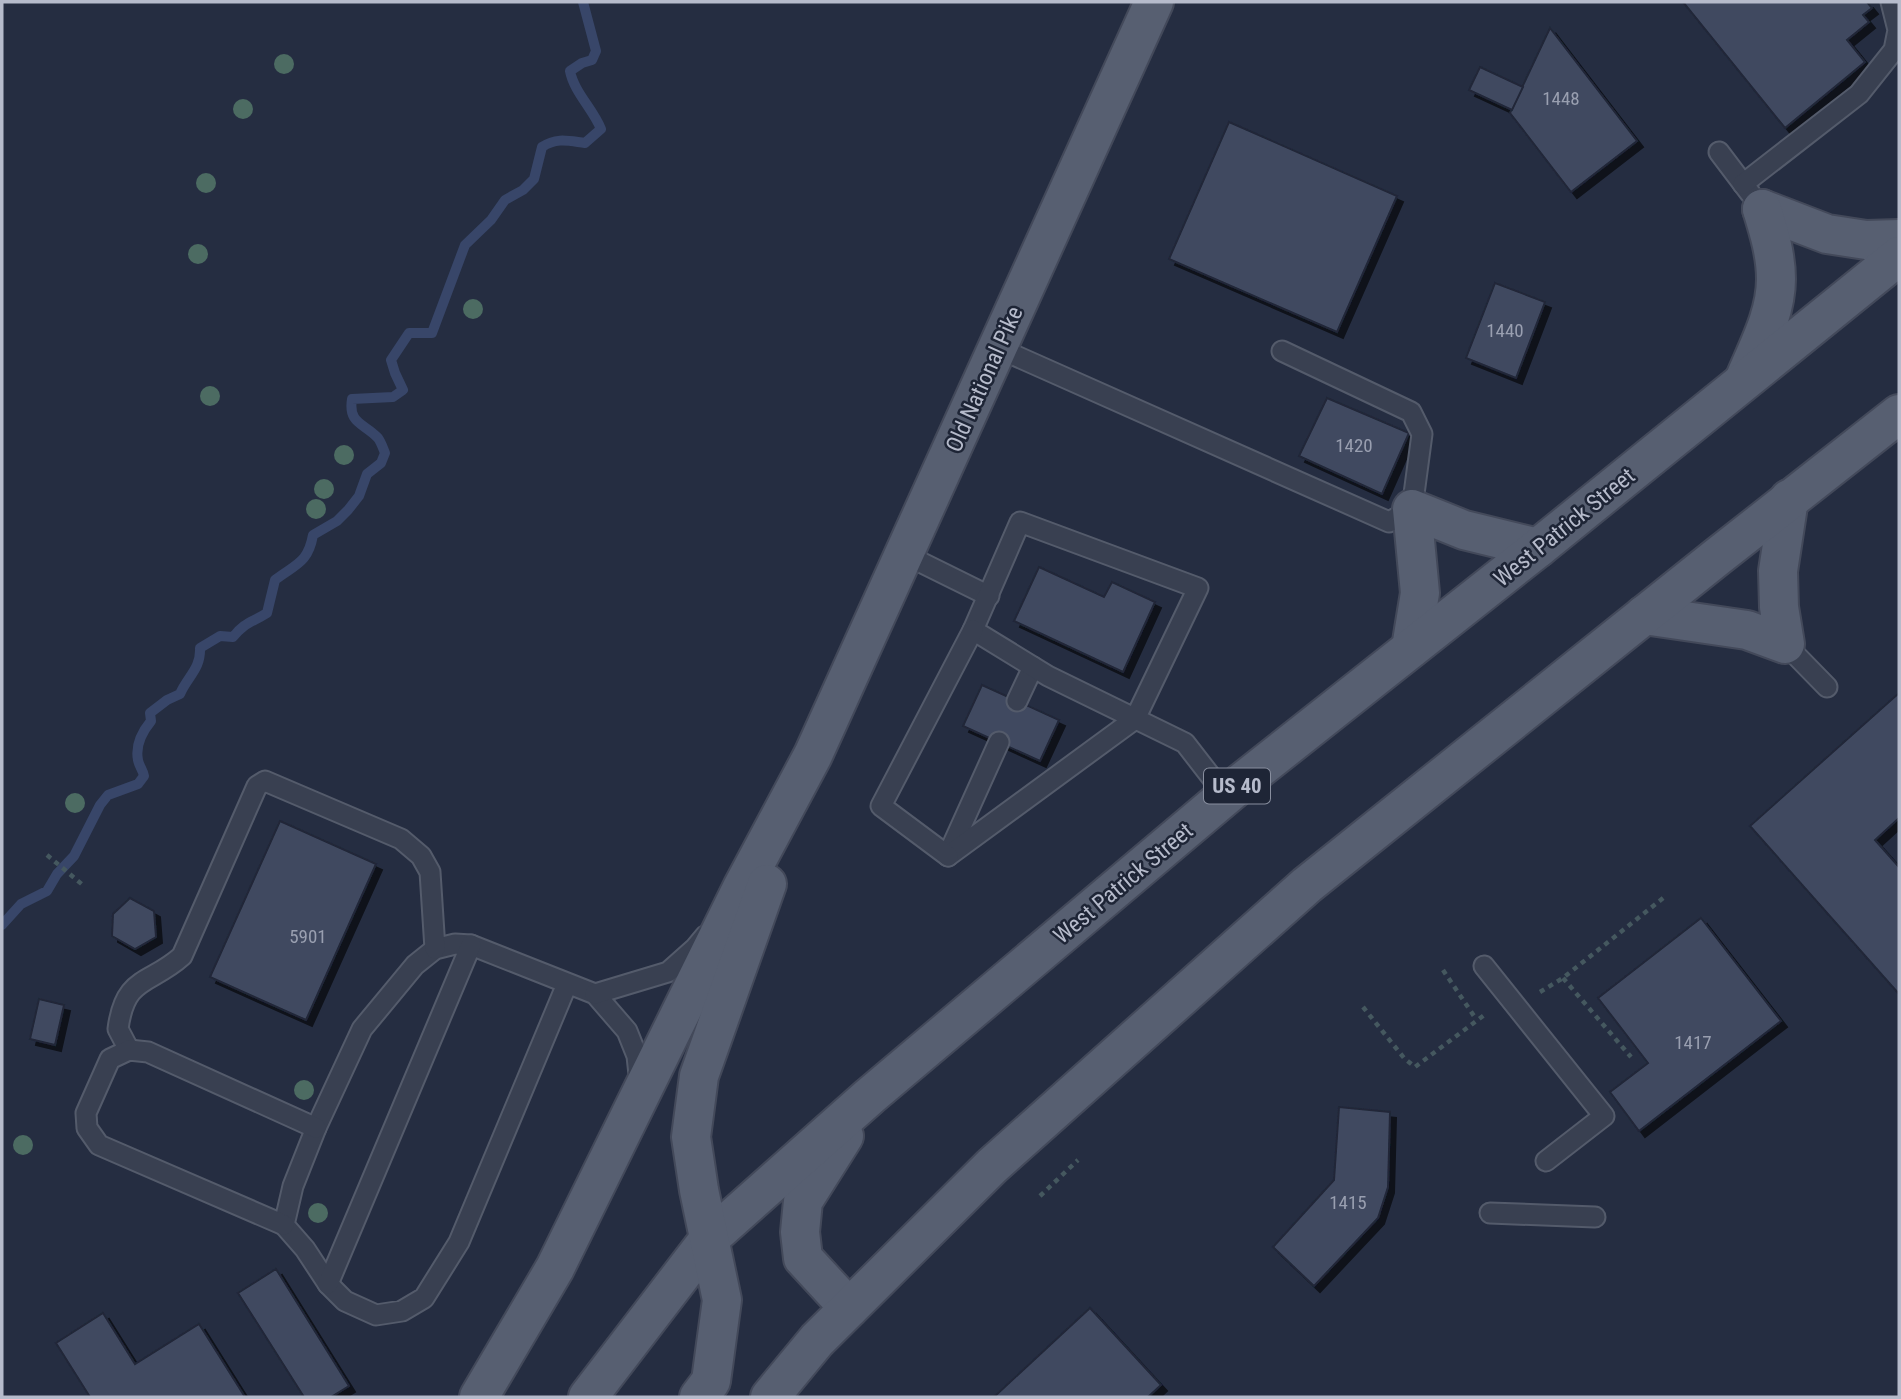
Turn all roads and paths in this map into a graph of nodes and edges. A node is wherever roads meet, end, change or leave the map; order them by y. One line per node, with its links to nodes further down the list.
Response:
1 (1154, 2): 7 (main road, Old National Pike)
2 (1891, 2): 4 (lane)
3 (1719, 152): 4 (lane)
4 (1752, 197): 5 (main road); 9 (main road)
5 (1899, 239)
6 (1899, 256): 9 (main road, West Patrick Street / US 40)
7 (998, 348): 12 (lane); 14 (main road, Old National Pike)
8 (1282, 351): 12 (lane)
9 (1743, 383): 13 (main road, West Patrick Street / US 40)
10 (1899, 414): 11 (main road)
11 (1789, 499): 16 (main road); 18 (main road)
12 (1412, 509): 13 (main road); 19 (main road)
13 (1538, 548): 19 (main road, West Patrick Street / US 40)
14 (904, 554): 15 (lane); 25 (main road, Old National Pike)
15 (989, 596): 17 (lane); 23 (lane)
16 (1644, 615): 18 (main road); 52 (main road)
17 (973, 630): 20 (lane); 28 (lane)
18 (1785, 644): 21 (lane)
19 (1411, 648): 26 (main road, West Patrick Street / US 40)
20 (1034, 667): 22 (lane); 23 (lane)
21 (1827, 687)
22 (1017, 701)
23 (1135, 719): 26 (lane); 28 (lane)
24 (999, 743): 28 (lane)
25 (813, 755): 30 (main road); 50 (main road)
26 (1226, 796): 42 (main road, West Patrick Street / US 40)
27 (47, 855): 29 (path)
28 (948, 856)
29 (84, 886)
30 (742, 888): 37 (lane); 41 (main road)
31 (471, 946): 32 (lane); 36 (lane); 51 (lane)
32 (435, 949): 39 (lane); 43 (lane)
33 (1484, 966): 45 (lane)
34 (1443, 970): 38 (path)
35 (1563, 978): 40 (path)
36 (567, 984): 37 (lane); 51 (lane)
37 (595, 994): 41 (lane)
38 (1476, 1019)
39 (129, 1050): 43 (lane); 49 (lane)
40 (1631, 1057)
41 (640, 1091): 53 (main road)
42 (870, 1096): 50 (main road, West Patrick Street / US 40); 52 (main road)
43 (316, 1128): 49 (lane)
44 (1078, 1160): 46 (path)
45 (1546, 1161)
46 (1040, 1196)
47 (1490, 1213): 48 (lane)
48 (1595, 1217)
49 (284, 1225): 51 (lane)
50 (709, 1239): 54 (main road, West Patrick Street / US 40); 55 (main road)
51 (328, 1284)
52 (849, 1308): 56 (main road)
53 (479, 1397)
54 (588, 1397)
55 (699, 1397)
56 (771, 1397)

